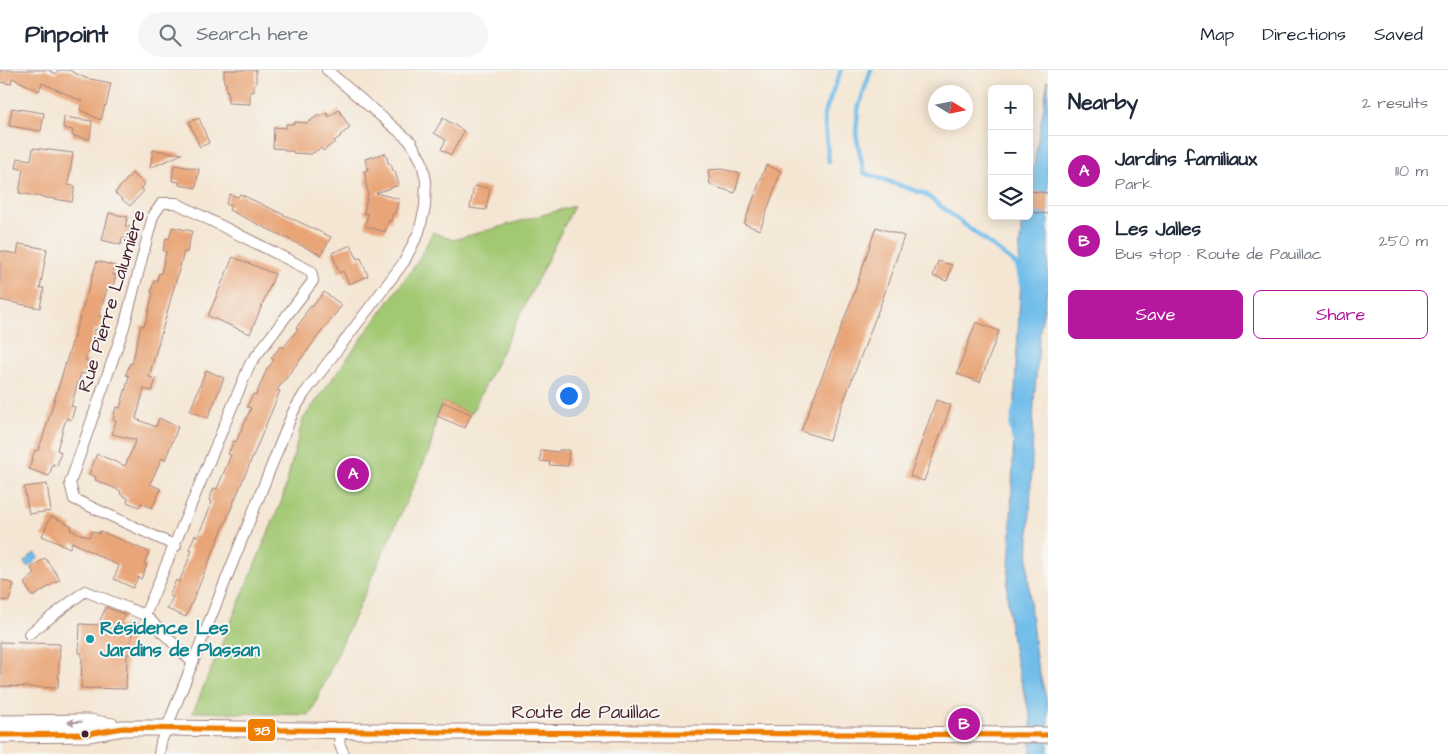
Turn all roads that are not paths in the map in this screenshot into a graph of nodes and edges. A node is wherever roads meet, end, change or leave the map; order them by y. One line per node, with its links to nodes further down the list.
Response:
1 (326, 70): 5 (street)
2 (176, 546): 2 (street, Rue Pierre Lalumière); 3 (street, Rue Pierre Lalumière)
3 (146, 615): 4 (street); 5 (street)
4 (28, 634)
5 (192, 662): 8 (street)
6 (0, 723): 7 (main road, Route de Pauillac, one-way to 6)
7 (123, 728): 8 (main road, Route de Pauillac); 10 (main road, Route de Pauillac)
8 (167, 728): 9 (main road, Route de Pauillac); 12 (street)
9 (341, 729): 11 (main road, Route de Pauillac); 13 (street)
10 (0, 735)
11 (1048, 735)
12 (159, 754)
13 (344, 754)

